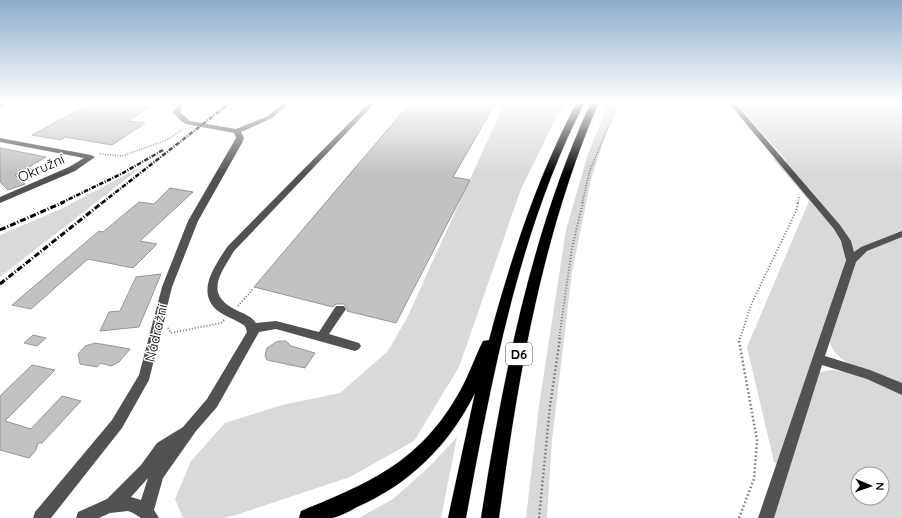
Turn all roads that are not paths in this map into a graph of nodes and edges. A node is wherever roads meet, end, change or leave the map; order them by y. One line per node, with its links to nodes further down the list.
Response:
1 (207, 126): 7 (street)
2 (248, 126): 7 (street)
3 (349, 126): 14 (street)
4 (567, 126): 13 (highway, D6)
5 (583, 126): 26 (highway, D6)
6 (751, 126): 11 (street)
7 (237, 131): 22 (street, Nádražní)
8 (0, 140): 9 (street, Okružní)
9 (0, 200)
10 (902, 234): 11 (street)
11 (851, 260): 17 (street)
12 (340, 309): 15 (street)
13 (501, 317): 24 (highway); 25 (highway, D6)
14 (253, 328): 15 (street); 19 (street)
15 (322, 336): 16 (street)
16 (355, 346)
17 (818, 359): 18 (street); 27 (street)
18 (902, 389)
19 (191, 427): 20 (street); 21 (street)
20 (113, 504): 21 (street); 23 (street)
21 (148, 514)
22 (41, 518)
23 (84, 518)
24 (308, 518)
25 (457, 518)
26 (490, 518)
27 (766, 518)

